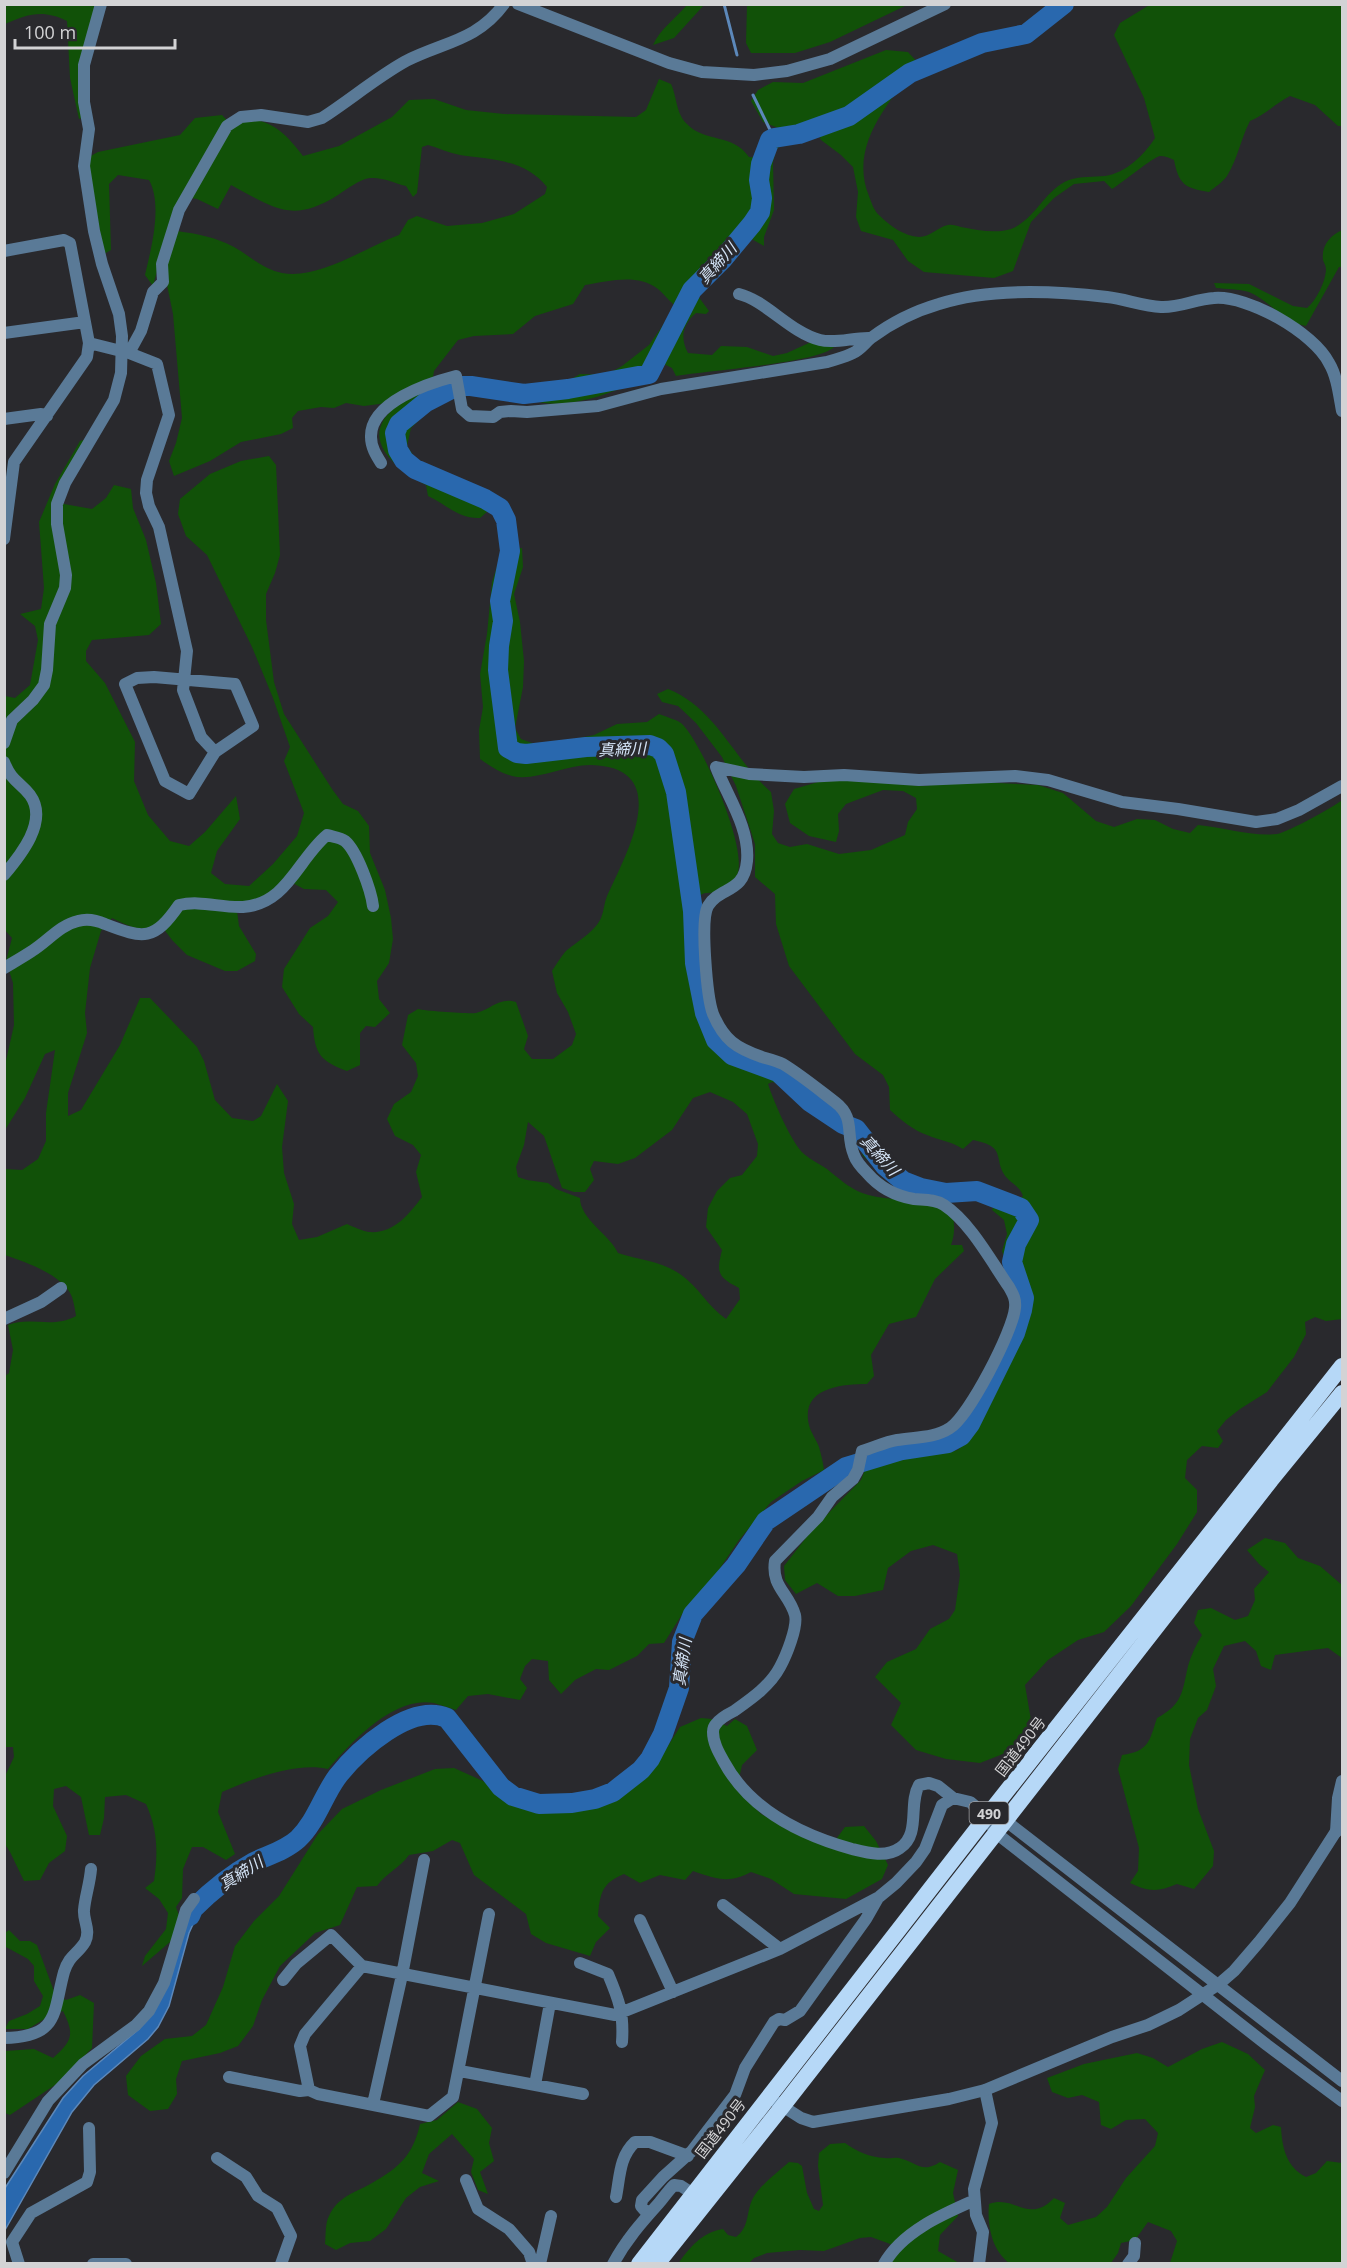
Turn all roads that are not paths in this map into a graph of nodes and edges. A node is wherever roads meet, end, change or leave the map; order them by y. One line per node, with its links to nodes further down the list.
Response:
1 (101, 4): 11 (street)
2 (504, 4): 11 (street)
3 (518, 4): 4 (street)
4 (945, 4)
5 (4, 251): 7 (street)
6 (739, 294): 9 (street)
7 (85, 322): 8 (street); 10 (street)
8 (4, 333)
9 (871, 338): 12 (street); 15 (street)
10 (89, 343): 11 (street); 13 (street)
11 (125, 352): 17 (street); 18 (street)
12 (1342, 411)
13 (47, 416): 14 (street); 16 (street)
14 (4, 419)
15 (381, 463)
16 (4, 539)
17 (184, 681): 19 (street); 19 (street); 19 (street)
18 (4, 743)
19 (215, 752)
20 (4, 762): 22 (street)
21 (1342, 786): 30 (street)
22 (4, 874)
23 (373, 906): 24 (street)
24 (4, 968)
25 (61, 1288): 26 (street)
26 (4, 1319)
27 (1342, 1366): 31 (highway, 国道490号 / 490)
28 (1342, 1393): 32 (highway, 490)
29 (1342, 1781): 33 (street)
30 (953, 1798): 31 (street); 36 (street)
31 (987, 1816): 32 (street); 61 (highway, 国道490号 / 490)
32 (1001, 1827): 46 (street); 49 (street); 64 (highway, 490)
33 (1339, 1827): 46 (street)
34 (424, 1860): 44 (street)
35 (91, 1869): 52 (street)
36 (879, 1896): 41 (street); 66 (street)
37 (194, 1899): 68 (street)
38 (723, 1905): 41 (street)
39 (489, 1914): 47 (street)
40 (640, 1920): 48 (street)
41 (780, 1948): 48 (street)
42 (580, 1963): 51 (street)
43 (362, 1966): 44 (street); 45 (street); 58 (street)
44 (402, 1974): 47 (street); 63 (street)
45 (283, 1980)
46 (1219, 1984): 49 (street); 56 (street)
47 (475, 1988): 50 (street); 54 (street)
48 (673, 1992): 51 (street)
49 (1204, 1996): 59 (street); 62 (street)
50 (550, 2003): 51 (street); 57 (street)
51 (622, 2013): 53 (street)
52 (4, 2038)
53 (622, 2042)
54 (460, 2071): 57 (street); 63 (street)
55 (229, 2076): 58 (street)
56 (1342, 2081)
57 (535, 2085): 60 (street)
58 (309, 2090): 63 (street)
59 (985, 2090): 64 (street); 72 (street)
60 (583, 2094)
61 (768, 2096): 64 (street); 70 (highway, 国道490号 / 490)
62 (1342, 2101)
63 (374, 2104)
64 (782, 2107): 84 (highway, 490)
65 (89, 2128): 76 (street)
66 (688, 2156): 71 (street); 73 (street)
67 (217, 2158): 79 (street)
68 (4, 2173)
69 (466, 2180): 80 (street)
70 (692, 2193): 73 (street); 83 (highway, 国道490号 / 490)
71 (616, 2197)
72 (973, 2201): 85 (street); 86 (street)
73 (648, 2213): 82 (street)
74 (551, 2216): 81 (street)
75 (1135, 2243): 87 (street)
76 (18, 2264)
77 (93, 2264): 78 (street)
78 (126, 2264)
79 (282, 2264)
80 (533, 2264)
81 (540, 2264)
82 (613, 2264)
83 (639, 2264)
84 (657, 2264)
85 (884, 2264)
86 (979, 2264)
87 (1128, 2264)

